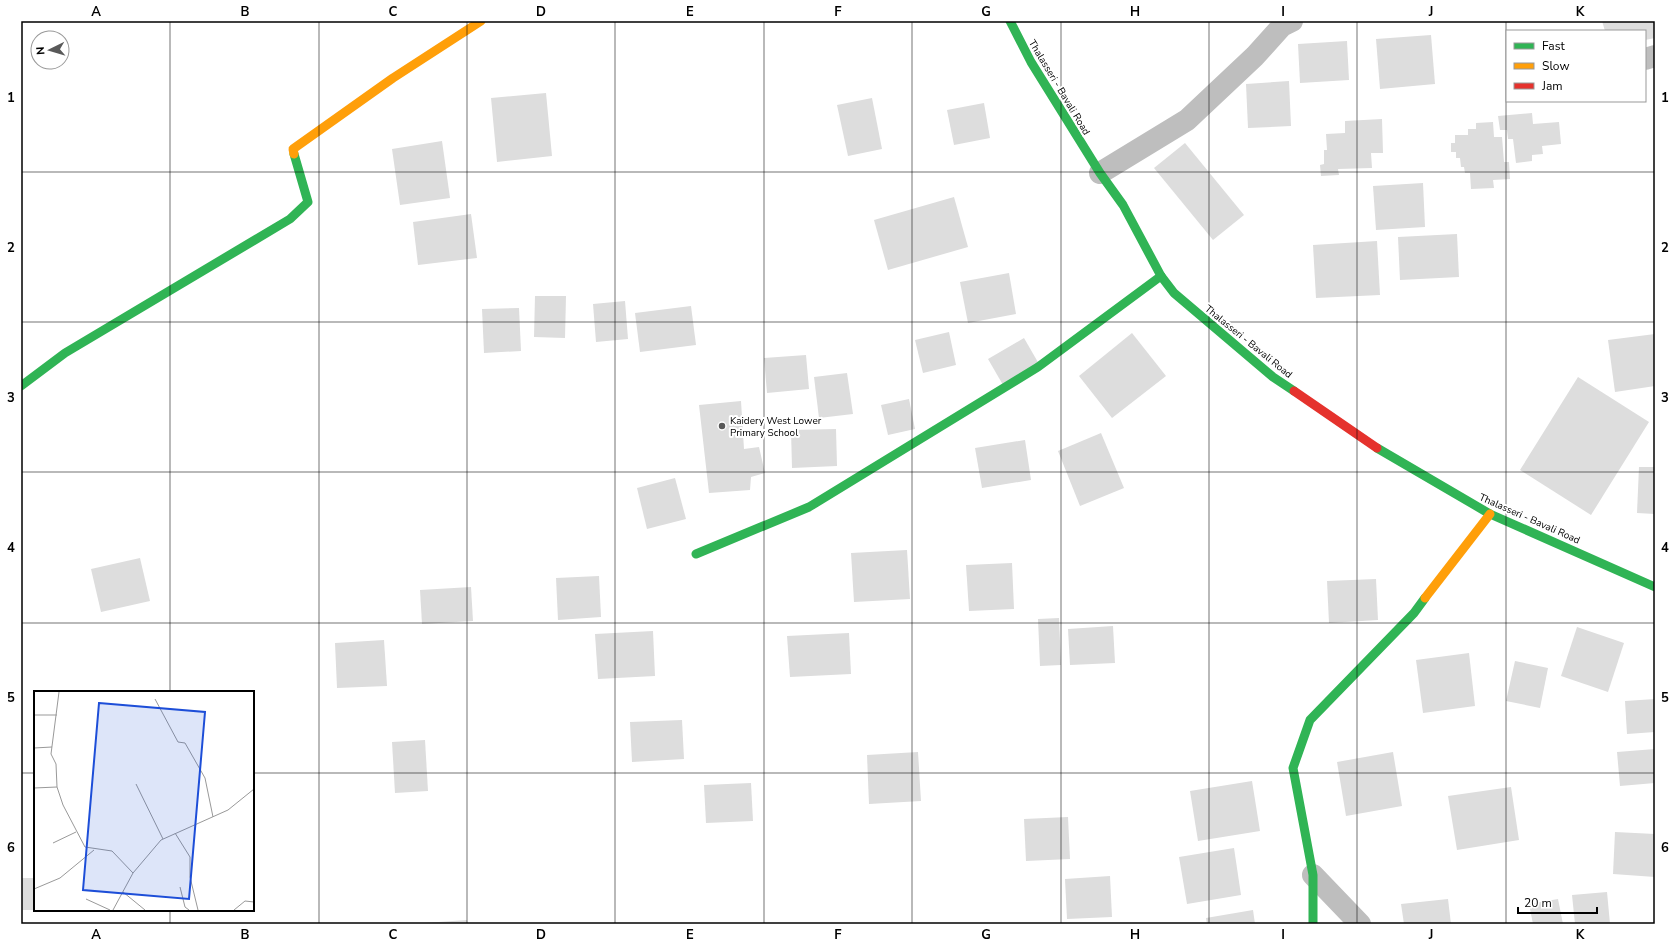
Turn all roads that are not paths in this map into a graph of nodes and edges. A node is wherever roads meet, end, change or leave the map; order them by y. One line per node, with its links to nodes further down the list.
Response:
1 (481, 21): 6 (street)
2 (1010, 21): 4 (street, Thalasseri - Bavali Road)
3 (1292, 21): 4 (street)
4 (1100, 173): 5 (street, Thalasseri - Bavali Road)
5 (1161, 276): 7 (street, Thalasseri - Bavali Road); 8 (street)
6 (21, 386)
7 (1490, 514): 9 (street, Thalasseri - Bavali Road); 10 (street)
8 (696, 554)
9 (1655, 587)
10 (1313, 875): 11 (street); 12 (street)
11 (1313, 924)
12 (1360, 924)

